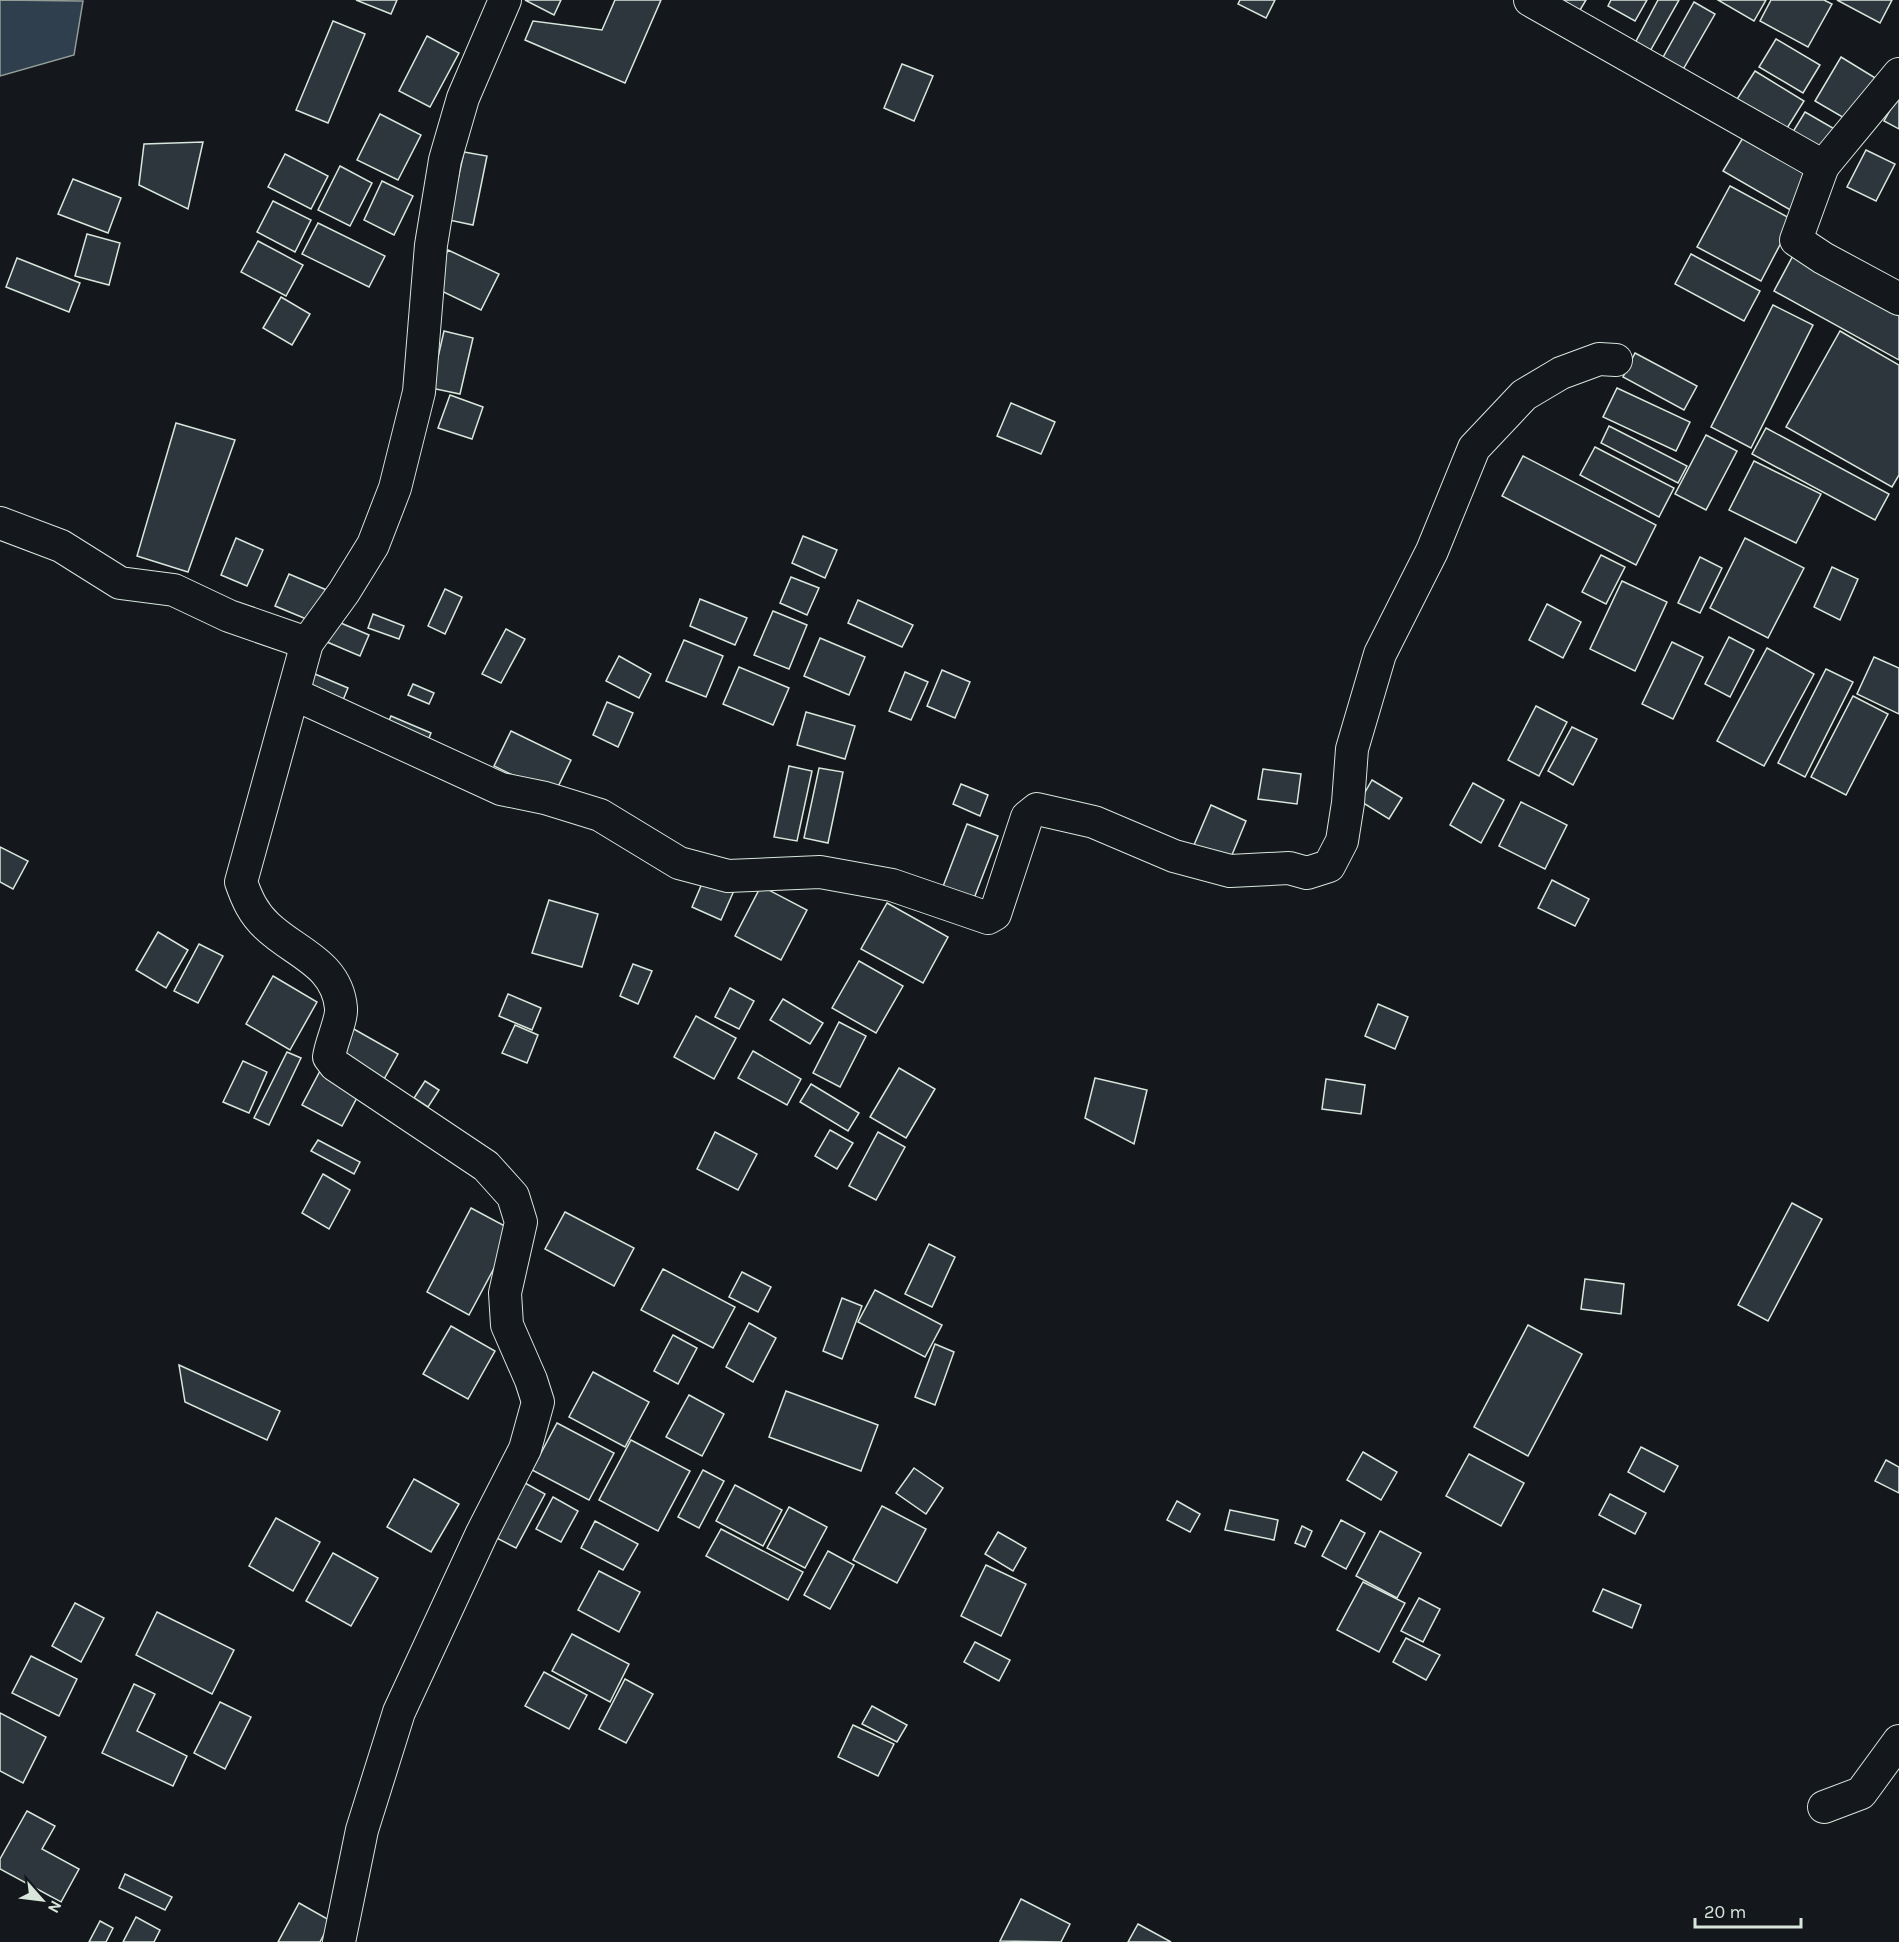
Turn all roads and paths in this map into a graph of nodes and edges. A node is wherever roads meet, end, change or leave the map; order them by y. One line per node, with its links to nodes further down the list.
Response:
1 (505, 0): 8 (street)
2 (1530, 0): 4 (street)
3 (1899, 74): 4 (street)
4 (1823, 166): 5 (street)
5 (1899, 299)
6 (1616, 360): 9 (street)
7 (0, 523): 8 (street)
8 (307, 643): 9 (street)
9 (294, 694): 12 (street)
10 (1899, 1741): 11 (street)
11 (1824, 1807)
12 (339, 1942)

